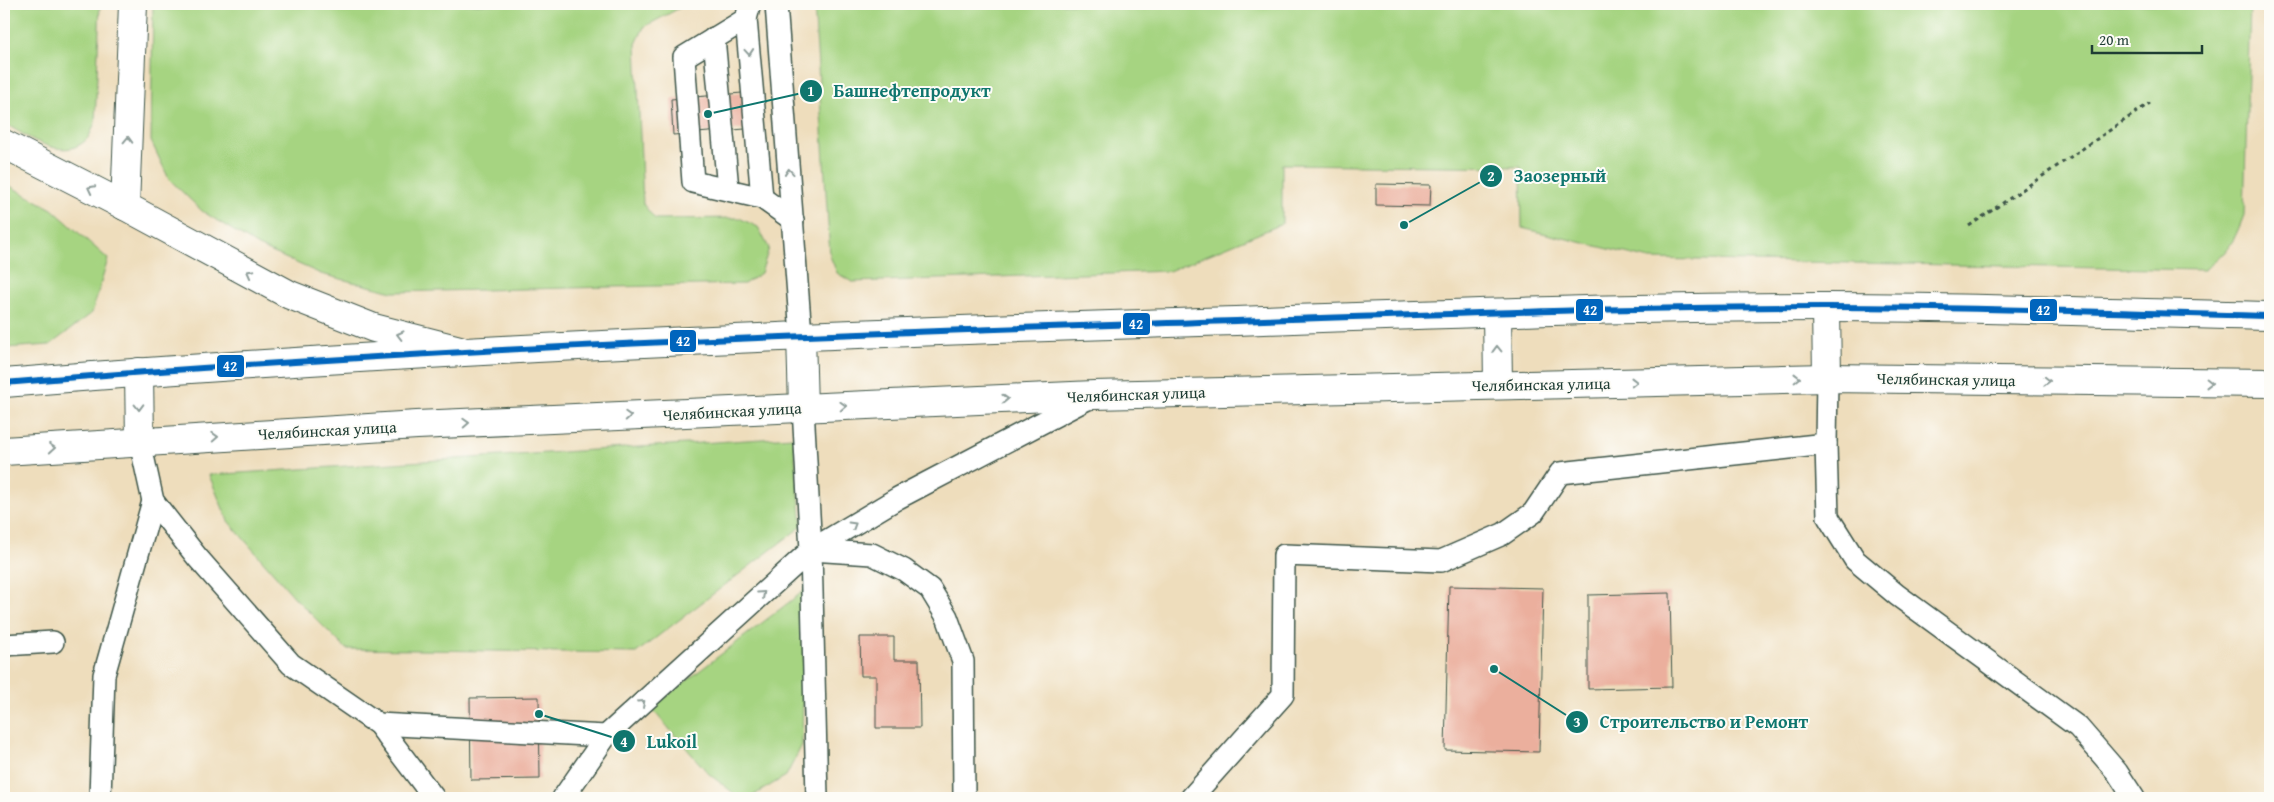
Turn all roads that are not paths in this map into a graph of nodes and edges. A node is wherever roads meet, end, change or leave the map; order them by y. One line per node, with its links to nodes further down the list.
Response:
1 (133, 4): 8 (main road, one-way to 1)
2 (776, 4): 9 (lane, one-way to 2)
3 (748, 11): 4 (lane); 7 (lane, one-way to 7)
4 (714, 38): 6 (lane); 6 (lane)
5 (4, 144): 8 (main road, one-way to 5)
6 (728, 189): 7 (lane)
7 (762, 198): 9 (lane)
8 (125, 206): 14 (main road, one-way to 8)
9 (793, 220): 13 (lane)
10 (1826, 307): 11 (main road); 12 (main road); 16 (main road)
11 (1496, 313): 13 (main road); 18 (main road, one-way to 11)
12 (2270, 316)
13 (801, 335): 14 (main road); 21 (main road)
14 (464, 351): 15 (main road)
15 (139, 372): 17 (main road); 22 (main road, one-way to 22)
16 (1827, 378): 18 (main road, Челябинская улица, one-way to 16); 19 (main road, Челябинская улица, one-way to 19); 23 (lane)
17 (4, 383)
18 (1498, 384): 20 (main road, Челябинская улица)
19 (2270, 384)
20 (1094, 395): 21 (main road, Челябинская улица, one-way to 20); 26 (lane, one-way to 20)
21 (803, 408): 22 (main road, Челябинская улица, one-way to 21); 26 (lane)
22 (140, 442): 24 (main road, Челябинская улица, one-way to 22); 25 (lane)
23 (1826, 444): 36 (lane); 37 (lane)
24 (4, 451)
25 (153, 501): 29 (lane); 31 (lane)
26 (811, 550): 30 (lane, one-way to 26); 34 (lane); 35 (lane)
27 (53, 642): 28 (lane)
28 (4, 644)
29 (378, 724): 30 (lane); 32 (lane)
30 (606, 736): 33 (lane)
31 (100, 798)
32 (434, 798)
33 (563, 798)
34 (818, 798)
35 (964, 798)
36 (1191, 798)
37 (2134, 798)

